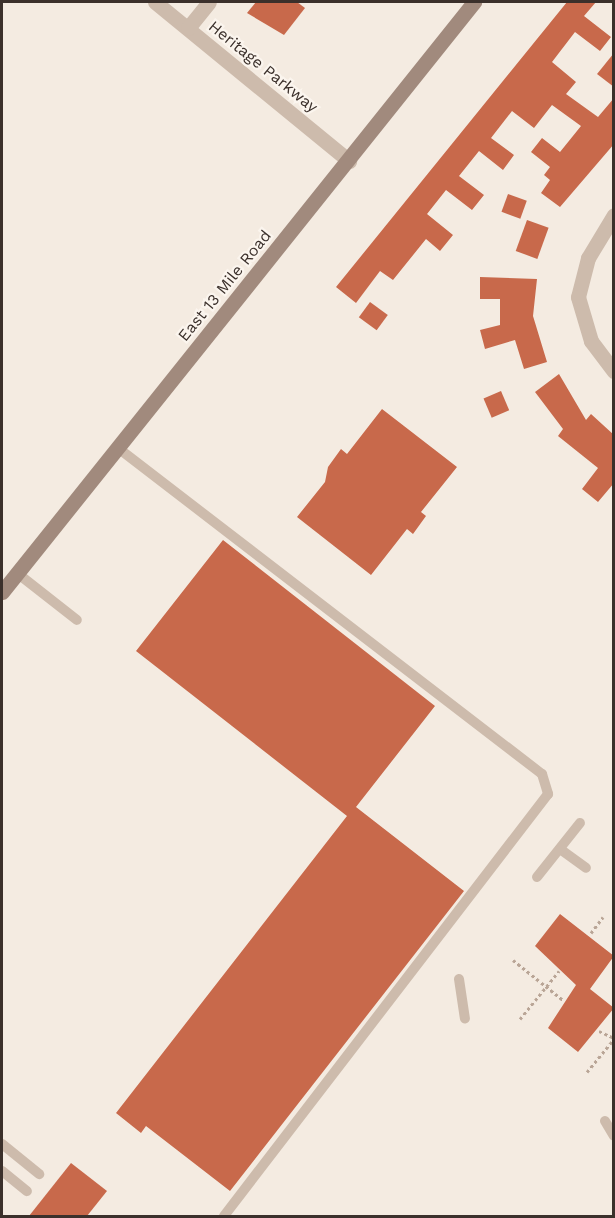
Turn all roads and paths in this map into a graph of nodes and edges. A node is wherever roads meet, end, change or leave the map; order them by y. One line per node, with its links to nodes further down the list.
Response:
1 (155, 2): 4 (street, Heritage Parkway)
2 (209, 2): 4 (street)
3 (474, 2): 5 (main road, East 13 Mile Road)
4 (188, 28): 5 (street, Heritage Parkway)
5 (349, 160): 8 (main road, East 13 Mile Road)
6 (614, 216): 7 (street)
7 (614, 371)
8 (118, 448): 9 (main road, East 13 Mile Road); 34 (lane)
9 (17, 573): 10 (main road, East 13 Mile Road); 11 (lane)
10 (2, 592)
11 (77, 620)
12 (580, 823): 13 (lane)
13 (560, 849): 14 (lane); 15 (lane)
14 (586, 868)
15 (537, 877)
16 (603, 917): 17 (path)
17 (591, 933)
18 (513, 960): 21 (path)
19 (559, 971): 21 (path)
20 (459, 979): 23 (lane)
21 (547, 987): 22 (path); 24 (path)
22 (563, 1000)
23 (465, 1018)
24 (520, 1019)
25 (600, 1031): 26 (path)
26 (614, 1039): 27 (path)
27 (588, 1072)
28 (605, 1121): 29 (lane)
29 (614, 1136)
30 (2, 1144): 32 (lane)
31 (2, 1172): 33 (lane)
32 (39, 1174)
33 (27, 1191)
34 (224, 1216)

